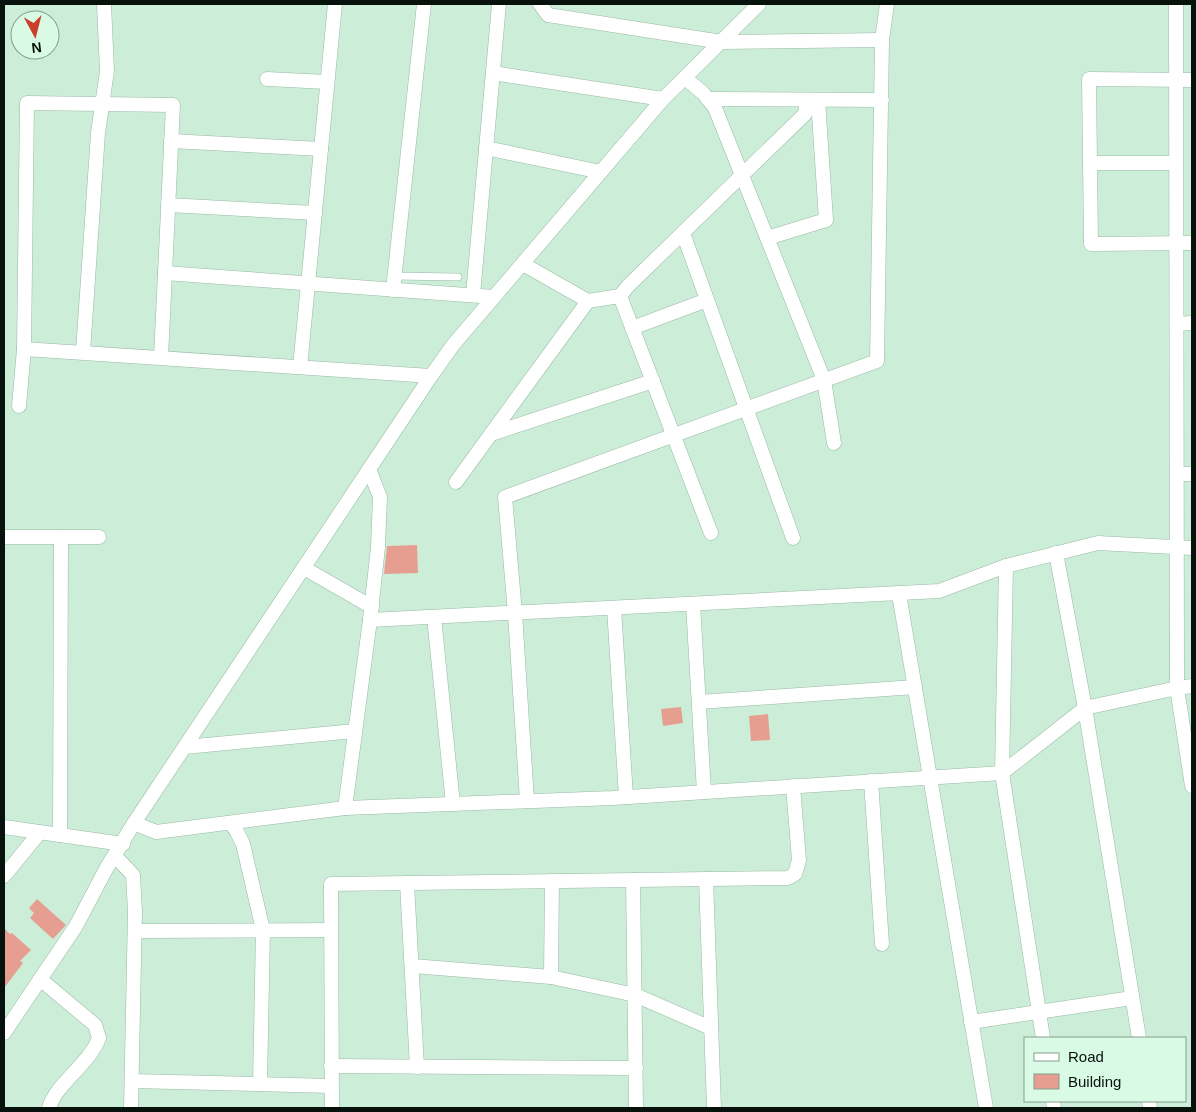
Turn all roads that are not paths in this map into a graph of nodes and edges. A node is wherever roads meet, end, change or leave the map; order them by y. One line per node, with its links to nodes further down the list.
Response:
1 (104, 4): 21 (street)
2 (335, 4): 16 (street)
3 (424, 4): 38 (street)
4 (499, 4): 11 (street)
5 (540, 4): 10 (street)
6 (759, 4): 10 (street)
7 (887, 4): 9 (street)
8 (1176, 4): 14 (street)
9 (882, 40): 10 (street); 20 (street)
10 (722, 42): 13 (street)
11 (493, 73): 17 (street); 23 (street)
12 (267, 78): 16 (street)
13 (685, 78): 17 (street); 18 (street)
14 (1176, 80): 15 (street); 25 (street); 26 (street)
15 (1192, 80)
16 (327, 82): 24 (street)
17 (663, 99): 27 (street)
18 (708, 99): 19 (street); 28 (street)
19 (812, 100): 20 (street); 28 (street); 32 (street)
20 (882, 100): 53 (street)
21 (102, 105): 22 (street); 48 (street); 49 (street)
22 (171, 141): 24 (street); 29 (street)
23 (486, 148): 27 (street); 40 (street)
24 (321, 149): 30 (street)
25 (1090, 163): 26 (street); 34 (street)
26 (1176, 163): 34 (street)
27 (601, 172): 35 (street)
28 (742, 175): 31 (street); 32 (street)
29 (168, 205): 30 (street); 36 (street)
30 (315, 212): 39 (street)
31 (683, 233): 41 (street); 43 (street)
32 (768, 238): 53 (street)
33 (1192, 243): 34 (street)
34 (1177, 244): 46 (street)
35 (522, 264): 42 (street); 44 (street)
36 (165, 273): 39 (street); 50 (street)
37 (458, 277): 38 (lane)
38 (394, 283): 39 (street); 40 (street)
39 (308, 284): 51 (street)
40 (474, 295): 42 (street)
41 (620, 296): 44 (street); 47 (street)
42 (494, 297): 52 (street)
43 (707, 300): 47 (street); 56 (street)
44 (588, 301): 57 (street)
45 (1192, 323): 46 (street)
46 (1177, 324): 61 (street)
47 (632, 328): 54 (street)
48 (24, 349): 49 (street); 55 (street)
49 (83, 352): 50 (street)
50 (161, 357): 51 (street)
51 (300, 367): 52 (street)
52 (431, 376): 60 (street)
53 (824, 380): 56 (street); 59 (street)
54 (653, 381): 57 (street); 58 (street)
55 (19, 406)
56 (746, 409): 58 (street); 68 (street)
57 (491, 434): 63 (street)
58 (674, 436): 64 (street); 77 (street)
59 (834, 443)
60 (369, 469): 73 (street); 78 (street)
61 (1178, 474): 62 (street); 69 (street)
62 (1192, 474)
63 (456, 482)
64 (711, 533)
65 (4, 537): 66 (street)
66 (61, 537): 67 (street); 102 (street)
67 (99, 537)
68 (793, 538)
69 (1178, 547): 70 (street); 71 (street); 82 (street)
70 (1192, 548)
71 (1056, 553): 72 (street); 84 (street)
72 (1006, 566): 74 (street); 88 (street)
73 (304, 568): 78 (street); 86 (street)
74 (899, 594): 75 (street); 81 (street)
75 (693, 604): 76 (street); 83 (street)
76 (614, 608): 77 (street); 94 (street)
77 (515, 613): 79 (street); 95 (street)
78 (371, 614): 79 (street); 85 (street)
79 (434, 617): 96 (street)
80 (1192, 686): 82 (street)
81 (914, 687): 83 (street); 89 (street)
82 (1177, 688): 84 (street); 87 (street)
83 (699, 702): 93 (street)
84 (1085, 708): 88 (street); 118 (street)
85 (355, 731): 86 (street); 97 (street)
86 (185, 747): 99 (street)
87 (1190, 755): 92 (street)
88 (1002, 773): 89 (street); 119 (street)
89 (930, 777): 90 (street); 120 (street)
90 (871, 781): 91 (street); 113 (street)
91 (793, 786): 93 (street); 106 (street)
92 (1192, 786)
93 (704, 792): 94 (street)
94 (626, 797): 95 (street)
95 (527, 801): 96 (street)
96 (453, 804): 97 (street)
97 (345, 808): 98 (street)
98 (230, 823): 99 (street); 110 (street)
99 (134, 824): 103 (street)
100 (4, 827): 101 (street)
101 (40, 832): 102 (street); 105 (street)
102 (60, 835): 103 (street)
103 (123, 844): 104 (street)
104 (115, 856): 112 (street); 116 (street)
105 (4, 876)
106 (706, 879): 107 (street); 121 (street)
107 (633, 880): 108 (street); 117 (street)
108 (552, 881): 109 (street); 115 (street)
109 (407, 883): 111 (street); 114 (street)
110 (263, 930): 111 (street); 112 (street); 129 (street)
111 (331, 930): 125 (street)
112 (135, 931): 128 (street)
113 (882, 944)
114 (412, 966): 115 (street); 126 (street)
115 (551, 977): 117 (street)
116 (40, 979): 122 (street); 131 (street)
117 (635, 996): 121 (street); 127 (street)
118 (1132, 998): 119 (street); 124 (street)
119 (1039, 1012): 120 (street); 123 (street)
120 (971, 1022): 136 (street)
121 (710, 1028): 135 (street)
122 (4, 1033)
123 (1043, 1037)
124 (1139, 1037)
125 (332, 1066): 126 (street); 130 (street)
126 (417, 1067): 127 (street)
127 (636, 1068): 134 (street)
128 (132, 1080): 129 (street); 132 (street)
129 (260, 1084): 130 (street)
130 (332, 1086): 133 (street)
131 (49, 1108)
132 (131, 1108)
133 (332, 1108)
134 (636, 1108)
135 (714, 1108)
136 (986, 1108)

